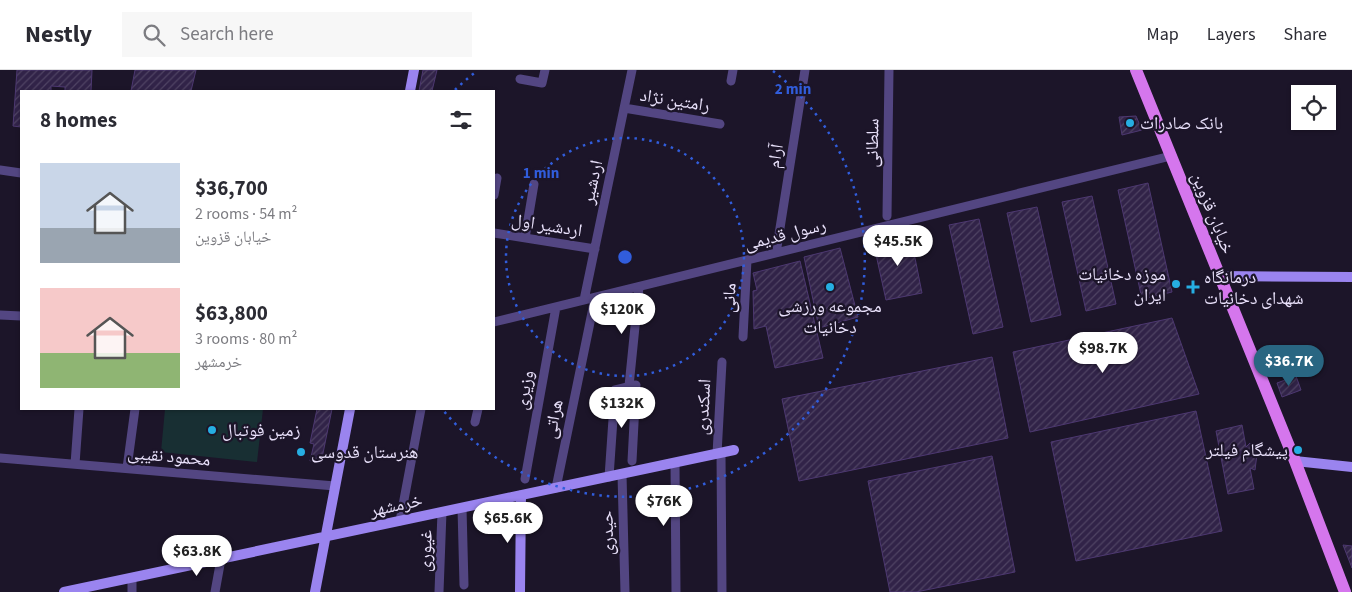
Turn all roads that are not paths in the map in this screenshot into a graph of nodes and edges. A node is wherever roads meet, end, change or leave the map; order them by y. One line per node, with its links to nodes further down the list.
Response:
1 (414, 70): 10 (street)
2 (545, 70): 8 (street)
3 (632, 70): 11 (street, اردشیر)
4 (733, 70): 9 (street)
5 (805, 70): 22 (street, آرام)
6 (889, 70): 19 (street, سلطانی)
7 (1136, 70): 13 (main road, خیابان قزوین)
8 (520, 79)
9 (731, 81)
10 (410, 90)
11 (624, 108): 12 (street, رامتین نژاد); 23 (street, اردشیر)
12 (720, 124)
13 (1171, 156): 24 (street, رسول قدیمی); 25 (main road, خیابان قزوین)
14 (0, 170): 15 (street)
15 (20, 173)
16 (497, 178): 18 (street)
17 (534, 184): 21 (street)
18 (495, 189)
19 (887, 216)
20 (495, 233): 21 (street, اردشیر اول)
21 (525, 238): 23 (street, اردشیر اول)
22 (777, 247)
23 (595, 249): 29 (street, اردشیر)
24 (747, 260): 27 (street, رسول قدیمی); 34 (street, مانی)
25 (1220, 276): 26 (street); 47 (main road, خیابان قزوین)
26 (1352, 277)
27 (639, 287): 28 (street, رسول قدیمی); 36 (street)
28 (594, 298): 29 (street, رسول قدیمی); 56 (street, هراتی)
29 (584, 300): 30 (street, رسول قدیمی)
30 (556, 307): 33 (street, رسول قدیمی); 54 (street, وزیری)
31 (0, 315): 32 (street)
32 (20, 316)
33 (495, 325)
34 (743, 337)
35 (722, 362): 44 (street, اسکندری)
36 (629, 386): 46 (street); 53 (street)
37 (79, 410): 49 (street)
38 (135, 410): 51 (street)
39 (350, 410): 55 (street)
40 (420, 410): 60 (street)
41 (478, 410): 42 (street)
42 (475, 422)
43 (734, 450): 44 (street, خرمشهر)
44 (719, 454): 48 (street, خرمشهر); 73 (street, اسکندری)
45 (0, 458): 49 (street, محمود نقیبی)
46 (632, 461)
47 (1295, 461): 50 (street); 74 (main road, خیابان قزوین)
48 (675, 463): 52 (street, خرمشهر); 72 (street)
49 (75, 464): 51 (street, محمود نقیبی)
50 (1352, 467)
51 (127, 468): 55 (street, محمود نقیبی)
52 (622, 474): 53 (street, خرمشهر); 71 (street, حیدری)
53 (609, 477): 56 (street, خرمشهر)
54 (525, 479)
55 (335, 486): 61 (street)
56 (556, 488): 57 (street, خرمشهر)
57 (521, 496): 58 (street, خرمشهر); 70 (street)
58 (462, 508): 59 (street, خرمشهر); 64 (street)
59 (442, 512): 60 (street, خرمشهر); 69 (street, غیوری)
60 (400, 521): 61 (street, خرمشهر)
61 (325, 537): 62 (street, خرمشهر); 68 (street)
62 (221, 559): 63 (street, خرمشهر); 67 (street)
63 (132, 578): 65 (street, خرمشهر); 66 (street)
64 (464, 585)
65 (64, 592)
66 (132, 592)
67 (215, 592)
68 (315, 592)
69 (439, 592)
70 (520, 592)
71 (625, 592)
72 (676, 592)
73 (722, 592)
74 (1345, 592)

